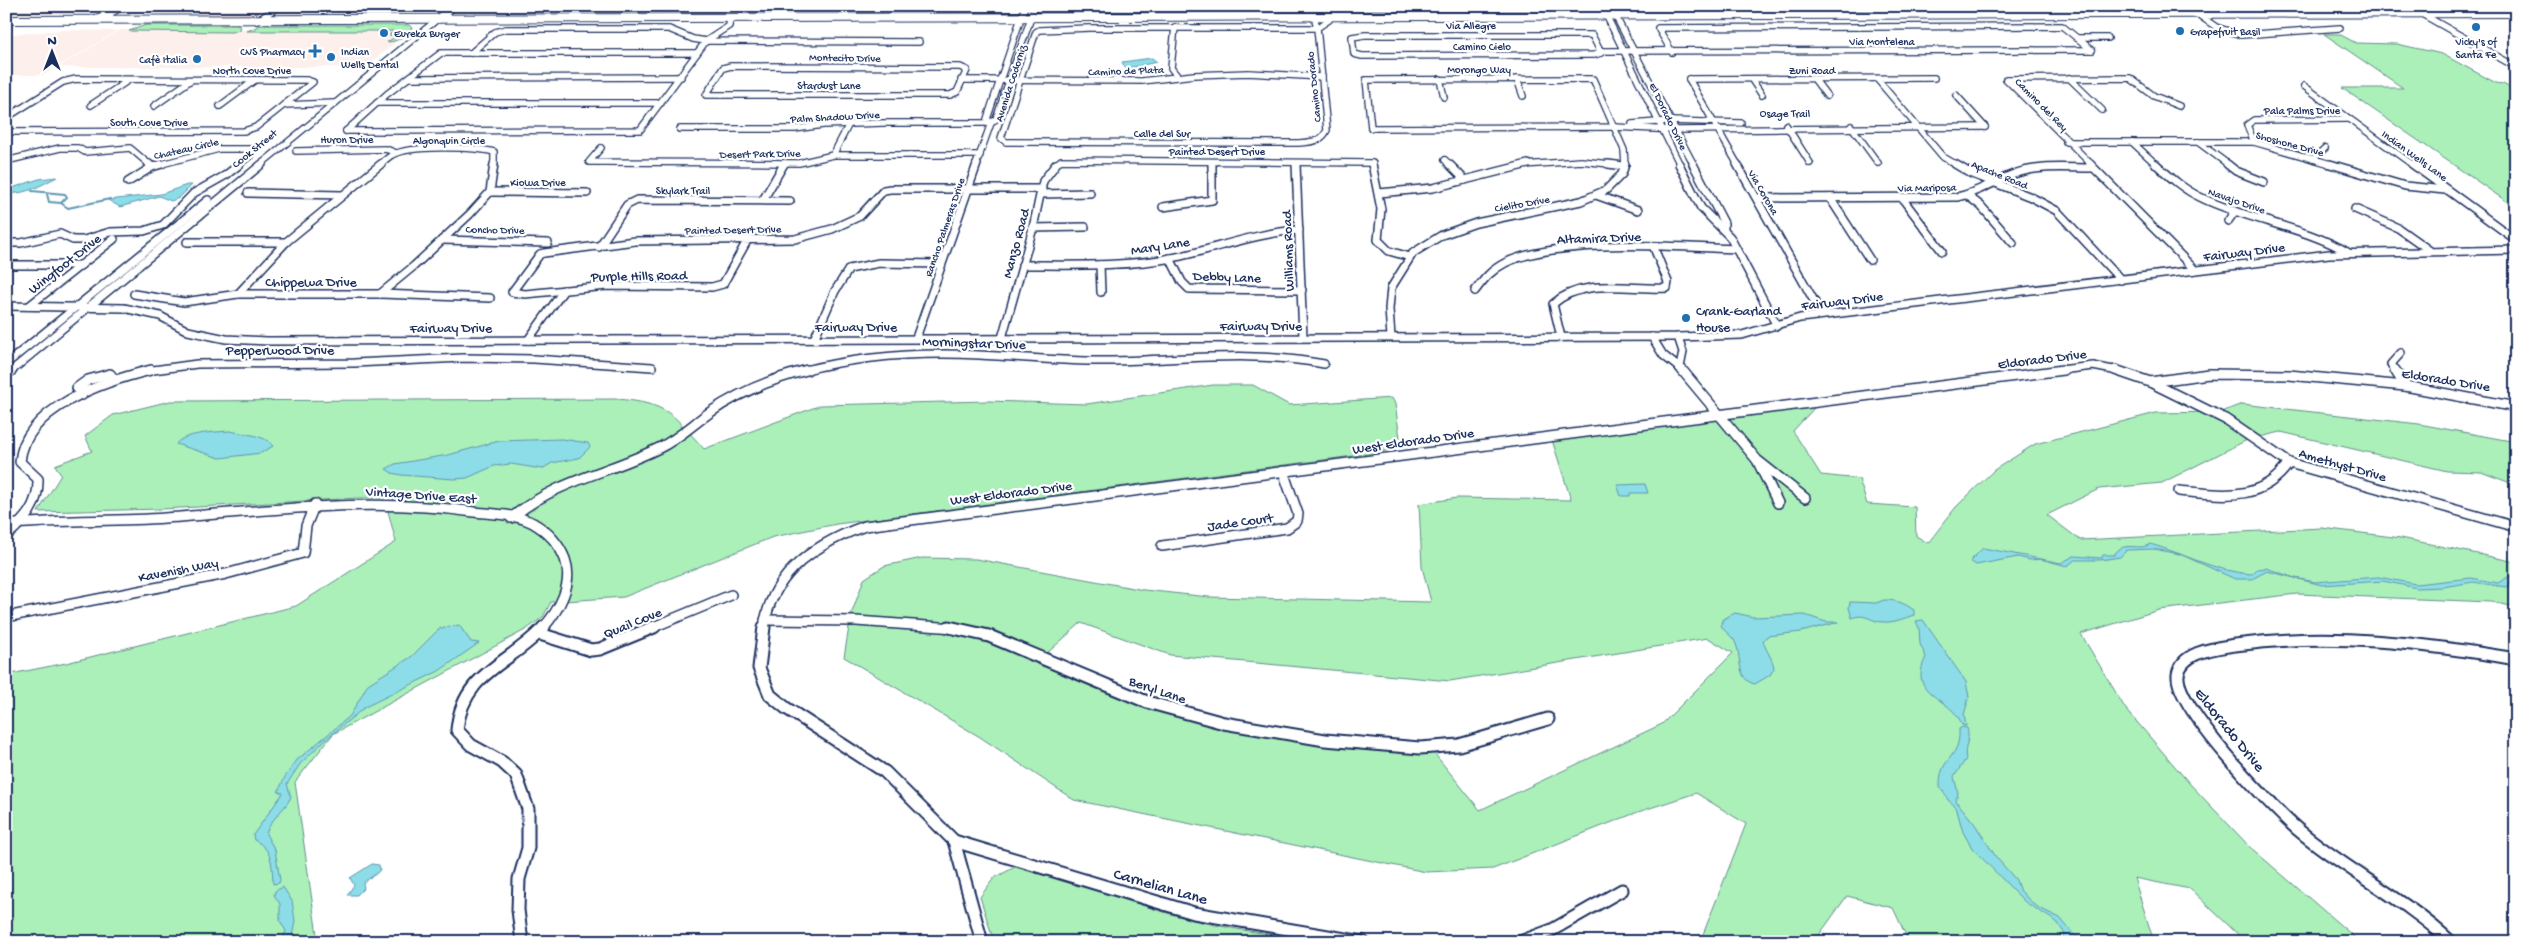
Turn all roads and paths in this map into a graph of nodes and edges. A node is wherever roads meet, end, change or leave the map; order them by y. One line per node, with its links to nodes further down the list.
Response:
1 (124, 6): 17 (street)
2 (279, 6): 29 (street)
3 (444, 6): 27 (main road, Cook Street)
4 (454, 6): 27 (main road, Cook Street)
5 (803, 6): 6 (street)
6 (969, 6)
7 (1025, 6): 23 (street)
8 (1035, 6): 23 (street)
9 (1092, 6): 15 (street)
10 (1537, 6): 16 (street)
11 (1601, 6): 21 (main road, El Dorado Drive)
12 (1611, 6): 22 (main road, El Dorado Drive)
13 (2186, 6): 20 (street)
14 (2196, 6): 20 (street)
15 (1321, 7): 16 (street)
16 (1348, 7)
17 (112, 13): 25 (street); 26 (street)
18 (2425, 15): 19 (main road); 20 (main road); 47 (street)
19 (2516, 15)
20 (2204, 16): 22 (main road); 35 (street); 35 (street)
21 (1607, 17): 22 (main road); 30 (main road); 30 (main road); 41 (street, El Dorado Drive)
22 (1616, 17): 42 (street, El Dorado Drive)
23 (1027, 19): 28 (main road); 30 (main road); 30 (main road); 65 (street, Rancho Palmeras Drive); 66 (street, Rancho Palmeras Drive)
24 (6, 20): 25 (main road)
25 (83, 20): 26 (main road)
26 (119, 20): 29 (main road)
27 (432, 20): 28 (main road); 29 (main road); 79 (street, Cook Street); 79 (street, Cook Street)
28 (729, 20): 38 (street)
29 (257, 21): 31 (main road)
30 (1315, 22): 32 (street); 50 (street, Camino Dorado)
31 (6, 24)
32 (1175, 27): 49 (street); 67 (street, Avenida Codorniz)
33 (1658, 28): 36 (street); 43 (street)
34 (2340, 28): 35 (street)
35 (2252, 34)
36 (2077, 38): 37 (street); 43 (street, Via Montelena)
37 (2108, 38)
38 (706, 41): 39 (street); 40 (street); 44 (street)
39 (920, 42)
40 (697, 52): 44 (street); 48 (street)
41 (1624, 52): 42 (street, Camino Cielo); 45 (street, Camino Cielo); 87 (street, El Dorado Drive)
42 (1634, 52): 43 (street, Via Montelena); 86 (street, El Dorado Drive)
43 (1672, 52)
44 (471, 53): 51 (street)
45 (1602, 53): 46 (street, Camino Cielo); 46 (street, Via Allegre)
46 (1371, 56)
47 (2516, 67)
48 (681, 77): 51 (street); 75 (street)
49 (1178, 77): 50 (street, Camino de Plata); 67 (street, Camino de Plata)
50 (1322, 77): 101 (street, Camino Dorado)
51 (410, 78): 76 (street)
52 (1934, 78): 57 (street, Zuni Road)
53 (2069, 78): 82 (street, Camino del Rey); 83 (street); 103 (street, Camino del Rey)
54 (1440, 79): 55 (street, Morongo Way); 74 (street); 96 (street, Morongo Way)
55 (1517, 79): 71 (street); 94 (street, Morongo Way)
56 (1689, 79): 63 (street, Zuni Road); 90 (street, Via Corona)
57 (1877, 79): 64 (street, Zuni Road); 93 (street, Apache Road)
58 (129, 80): 59 (street, North Cove Drive); 68 (street, North Cove Drive); 77 (street)
59 (191, 80): 60 (street, North Cove Drive); 80 (street)
60 (255, 80): 78 (street, North Cove Drive); 81 (street)
61 (717, 80): 62 (street, Montecito Drive); 62 (street, Stardust Lane)
62 (961, 80): 65 (street, Camino de Plata)
63 (1752, 80): 64 (street, Zuni Road); 70 (street)
64 (1815, 80): 72 (street)
65 (1001, 81): 66 (street, Camino de Plata); 88 (street, Rancho Palmeras Drive)
66 (1009, 81): 67 (street, Camino de Plata); 88 (street, Rancho Palmeras Drive)
67 (1022, 81): 102 (street, Avenida Codorniz)
68 (64, 82): 84 (street)
69 (2304, 86): 85 (street, Indian Wells Lane)
70 (1762, 95)
71 (1523, 96)
72 (1827, 96)
73 (1956, 96): 95 (street)
74 (1444, 97)
75 (661, 103): 76 (street); 76 (street)
76 (377, 104)
77 (91, 105)
78 (284, 105): 79 (street); 100 (street, South Cove Drive)
79 (328, 105): 191 (street, Cook Street); 192 (street, Cook Street)
80 (154, 106)
81 (220, 106)
82 (2179, 106)
83 (2102, 110)
84 (6, 118)
85 (2348, 119): 106 (street, Pala Palms Drive); 130 (street, Indian Wells Lane)
86 (1670, 121): 87 (street, Osage Trail); 90 (street, Osage Trail); 99 (street, El Dorado Drive)
87 (1659, 122): 94 (street, Osage Trail); 98 (street, El Dorado Drive)
88 (992, 123): 89 (street, Palm Shadow Drive); 112 (street, Rancho Palmeras Drive)
89 (849, 124): 97 (street, Palm Shadow Drive); 111 (street)
90 (1714, 126): 91 (street, Osage Trail); 99 (street, Osage Trail); 140 (street, Via Corona)
91 (1786, 126): 92 (street, Osage Trail); 120 (street)
92 (1851, 126): 93 (street, Osage Trail); 121 (street)
93 (1917, 126): 95 (street, Osage Trail); 128 (street, Apache Road)
94 (1614, 127): 96 (street, Osage Trail); 98 (street, Osage Trail); 122 (street)
95 (1984, 127)
96 (1370, 128)
97 (680, 129)
98 (1663, 130): 99 (street, Osage Trail); 152 (street, El Dorado Drive)
99 (1675, 130): 152 (street, El Dorado Drive)
100 (6, 132)
101 (1320, 140): 102 (street, Calle del Sur)
102 (1004, 141)
103 (2066, 142): 104 (street, Shoshone Drive); 124 (street, Camino del Rey)
104 (2132, 142): 105 (street, Shoshone Drive); 148 (street, Navajo Drive)
105 (2198, 142): 106 (street, Shoshone Drive); 127 (street)
106 (2254, 142): 113 (street, Shoshone Drive)
107 (601, 148): 117 (street, Desert Park Drive)
108 (2325, 148): 113 (street)
109 (296, 151): 110 (street, Huron Drive)
110 (396, 153): 132 (street, Algonquin Circle); 137 (street, Algonquin Circle)
111 (833, 155): 112 (street, Desert Park Drive); 117 (street, Desert Park Drive)
112 (980, 155): 129 (street, Rancho Palmeras Drive)
113 (2313, 159): 130 (street, Shoshone Drive)
114 (1061, 160): 118 (street, Painted Desert Drive); 131 (street, Manzo Road)
115 (1445, 160): 125 (street)
116 (6, 161): 123 (street, Chateau Circle)
117 (785, 163): 143 (street)
118 (1212, 163): 119 (street, Painted Desert Drive); 145 (street)
119 (1296, 163): 136 (street, Painted Desert Drive); 153 (street, Williams Road)
120 (1810, 163)
121 (1878, 163)
122 (1624, 166): 125 (street); 138 (street, Cielito Drive)
123 (152, 167): 126 (street); 160 (street, Chateau Circle)
124 (2091, 168): 128 (street, Via Mariposa); 178 (street, Camino del Rey)
125 (1465, 180): 136 (street)
126 (128, 182)
127 (2264, 182)
128 (1996, 183): 139 (street, Via Mariposa); 179 (street, Apache Road)
129 (967, 189): 131 (street, Painted Desert Drive); 157 (street, Painted Desert Drive); 173 (street, Rancho Palmeras Drive)
130 (2445, 190): 156 (street, Indian Wells Lane)
131 (1041, 191): 135 (street, Painted Desert Drive); 151 (street, Manzo Road)
132 (490, 192): 133 (street, Kiowa Drive); 155 (street)
133 (586, 192)
134 (248, 193): 137 (street)
135 (1090, 193)
136 (1380, 193): 171 (street)
137 (342, 195): 159 (street, Algonquin Circle)
138 (1596, 195): 147 (street); 171 (street, Cielito Drive)
139 (1968, 196): 142 (street, Via Mariposa); 162 (street)
140 (1757, 198): 141 (street, Via Mariposa); 193 (street, Via Corona)
141 (1830, 198): 142 (street, Via Mariposa); 172 (street)
142 (1902, 198): 168 (street)
143 (763, 200): 144 (street, Skylark Trail); 163 (street, Skylark Trail)
144 (790, 200)
145 (1163, 207)
146 (2355, 209): 166 (street)
147 (1638, 210)
148 (2235, 211): 149 (street); 169 (street, Navajo Drive)
149 (2228, 221)
150 (1085, 227): 151 (street)
151 (1032, 228): 176 (street, Manzo Road)
152 (1724, 229): 165 (street, El Dorado Drive)
153 (1299, 230): 170 (street, Mary Lane); 182 (street, Williams Road)
154 (114, 239): 175 (street, Wingfoot Drive)
155 (442, 240): 161 (street, Concho Drive); 187 (street)
156 (2516, 240)
157 (747, 241): 163 (street, Painted Desert Drive); 181 (street, Purple Hills Road)
158 (187, 242): 159 (street)
159 (286, 242): 186 (street, Algonquin Circle)
160 (6, 243)
161 (548, 243)
162 (2012, 243)
163 (599, 247): 180 (street, Painted Desert Drive)
164 (1654, 248): 165 (street, Altamira Drive); 183 (street, Altamira Drive); 195 (street)
165 (1736, 249): 194 (street, El Dorado Drive)
166 (2429, 250): 167 (street, Fairway Drive); 169 (street, Fairway Drive)
167 (2516, 250)
168 (1942, 251)
169 (2349, 253): 178 (street, Fairway Drive)
170 (1170, 258): 177 (street, Mary Lane); 182 (street, Debby Lane)
171 (1410, 258): 197 (street, Cielito Drive)
172 (1870, 260)
173 (941, 264): 200 (street, Rancho Palmeras Drive); 202 (street)
174 (6, 265): 175 (street)
175 (81, 265): 190 (street, Wingfoot Drive)
176 (1022, 265): 177 (street, Mary Lane); 201 (street, Manzo Road)
177 (1100, 265): 184 (street)
178 (2195, 270): 179 (street, Fairway Drive)
179 (2122, 280): 193 (street, Fairway Drive)
180 (515, 287): 181 (street, Purple Hills Road)
181 (564, 290): 203 (street)
182 (1302, 290): 196 (street, Williams Road)
183 (1475, 291)
184 (1101, 292)
185 (134, 294): 186 (street, Chippewa Drive)
186 (238, 294): 187 (street, Chippewa Drive)
187 (380, 294): 188 (street, Chippewa Drive)
188 (490, 298)
189 (6, 306): 190 (street, Fairway Drive)
190 (29, 306): 191 (street, Fairway Drive)
191 (77, 306): 192 (street, Fairway Drive); 205 (street, Cook Street)
192 (89, 307): 203 (street, Fairway Drive); 209 (street)
193 (1822, 315): 194 (street, Fairway Drive)
194 (1777, 326): 199 (street, Fairway Drive)
195 (1561, 336): 197 (street, Fairway Drive); 198 (street, Fairway Drive)
196 (1303, 337): 197 (street, Fairway Drive); 201 (street, Fairway Drive)
197 (1391, 337)
198 (1652, 337): 199 (street, Fairway Drive); 208 (street)
199 (1678, 337): 208 (street)
200 (916, 338): 201 (street, Fairway Drive); 202 (street, Fairway Drive)
201 (1002, 338)
202 (814, 339): 203 (street, Fairway Drive)
203 (528, 340)
204 (2401, 353): 211 (street)
205 (6, 364)
206 (1324, 364): 221 (street, Morningstar Drive)
207 (652, 366): 222 (street, Pepperwood Drive)
208 (1680, 367): 213 (street)
209 (6, 376)
210 (2150, 382): 211 (street, Eldorado Drive); 213 (street, Eldorado Drive); 215 (street, Amethyst Drive)
211 (2405, 386): 212 (street, Eldorado Drive)
212 (2516, 407)
213 (1718, 414): 214 (street); 216 (street, West Eldorado Drive)
214 (1757, 460): 218 (street); 219 (street)
215 (2289, 463): 217 (street); 224 (street, Amethyst Drive)
216 (1282, 471): 226 (street, Jade Court); 229 (street, West Eldorado Drive)
217 (2179, 491)
218 (1805, 498)
219 (1778, 503)
220 (315, 504): 221 (street, Vintage Drive East); 222 (street, Vintage Drive East); 228 (street, Kavenish Way)
221 (511, 518): 230 (street, Vintage Drive East)
222 (23, 523): 223 (street, Vintage Drive East); 225 (street)
223 (6, 525)
224 (2516, 527)
225 (6, 536)
226 (1162, 546)
227 (731, 595): 230 (street, Quail Cove)
228 (6, 617)
229 (765, 620): 232 (street, Beryl Lane); 233 (street, West Eldorado Drive)
230 (540, 634): 235 (street, Vintage Drive East)
231 (2516, 659): 239 (street, Eldorado Drive)
232 (1548, 719)
233 (954, 841): 236 (street, West Eldorado Drive); 237 (street, Carnelian Lane)
234 (1622, 890): 238 (street)
235 (522, 942)
236 (982, 942)
237 (1362, 942)
238 (1520, 942)
239 (2451, 942)

